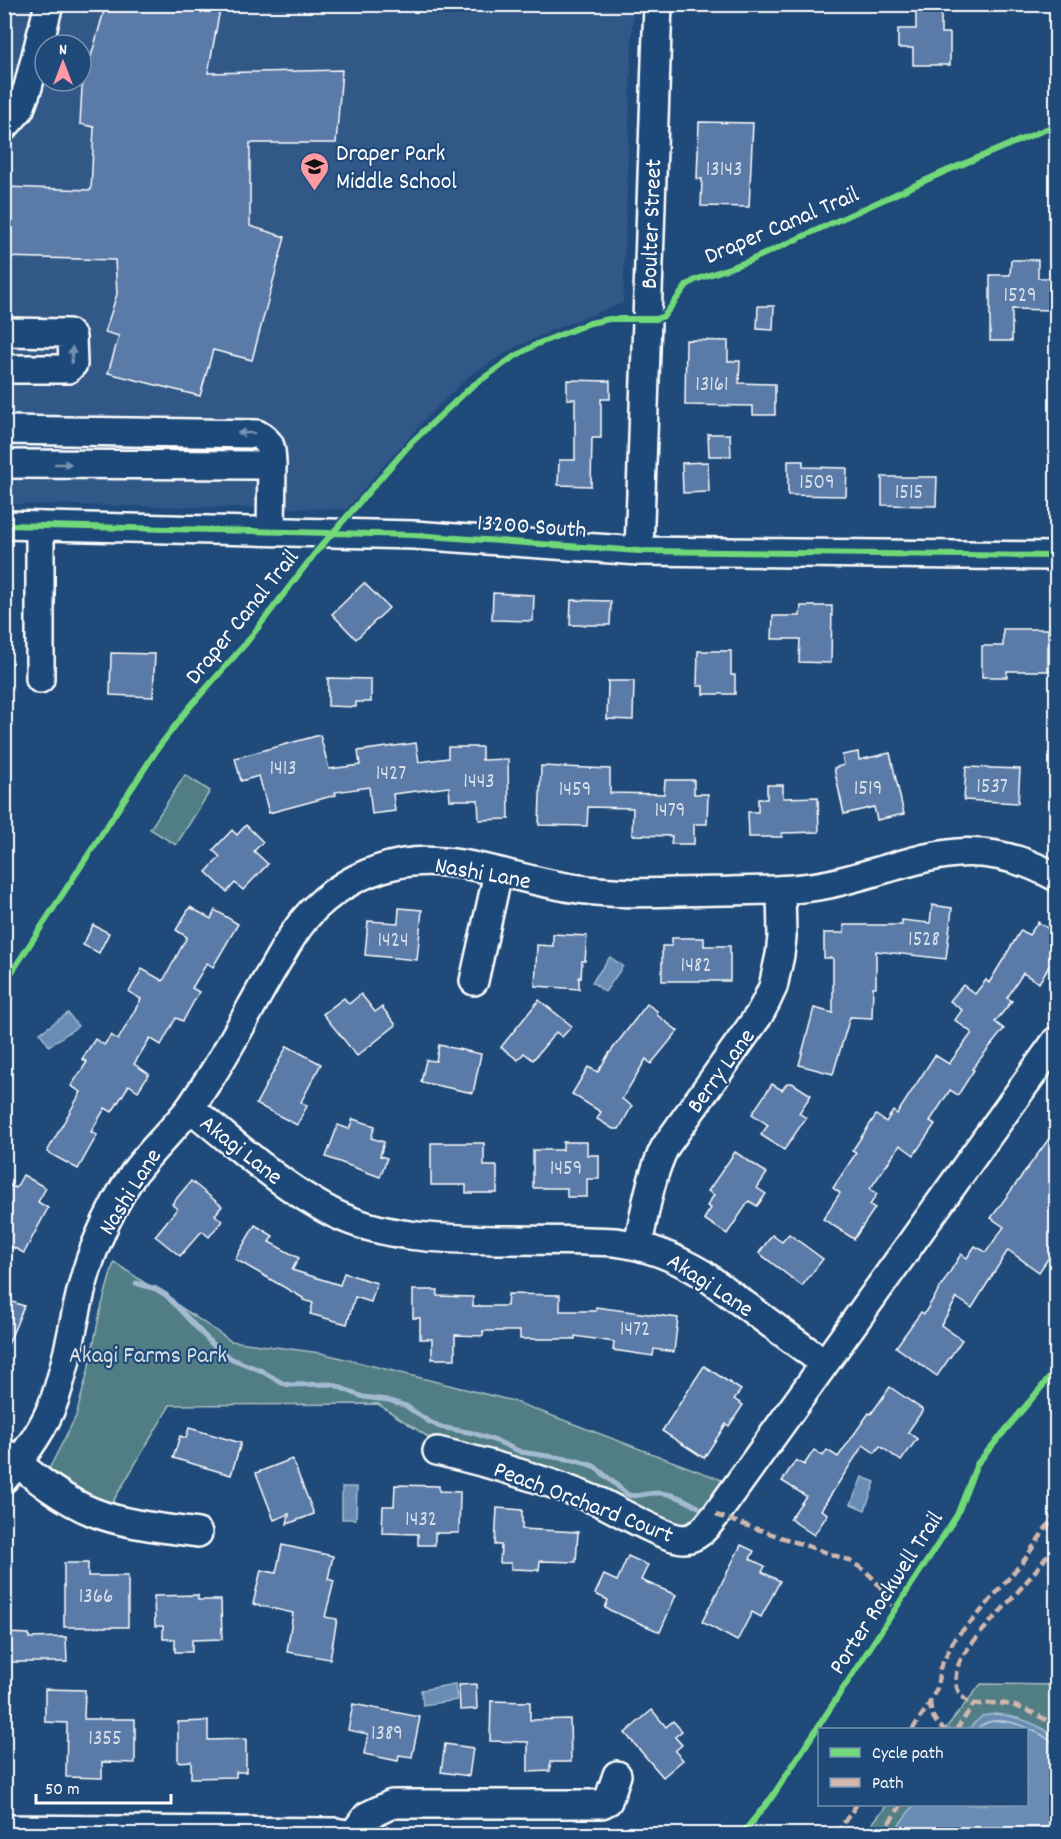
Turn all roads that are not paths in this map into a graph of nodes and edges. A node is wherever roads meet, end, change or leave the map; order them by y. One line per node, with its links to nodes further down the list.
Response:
1 (49, 4): 3 (street)
2 (658, 4): 12 (street, Boulter Street)
3 (4, 128)
4 (4, 332): 5 (street, one-way to 4)
5 (4, 369)
6 (4, 430): 8 (street, one-way to 6)
7 (4, 464): 8 (street, one-way to 8)
8 (272, 465): 11 (street)
9 (4, 525): 10 (street, 13200 South)
10 (40, 526): 11 (street, 13200 South); 14 (street)
11 (271, 530): 12 (street, 13200 South)
12 (639, 551): 13 (street, 13200 South)
13 (1056, 556)
14 (40, 679)
15 (498, 873): 17 (street, Nashi Lane); 18 (street); 20 (street, Nashi Lane)
16 (1056, 877): 17 (street, Nashi Lane)
17 (781, 890): 21 (street, Berry Lane)
18 (474, 981)
19 (1056, 1041): 22 (street)
20 (190, 1108): 21 (street, Akagi Lane); 24 (street, Nashi Lane)
21 (638, 1245): 22 (street, Akagi Lane)
22 (824, 1363): 23 (street, Peach Orchard Court)
23 (437, 1451)
24 (9, 1464): 25 (street)
25 (198, 1533)
26 (617, 1774): 29 (street)
27 (4, 1829): 28 (street)
28 (347, 1834)
29 (353, 1834)

